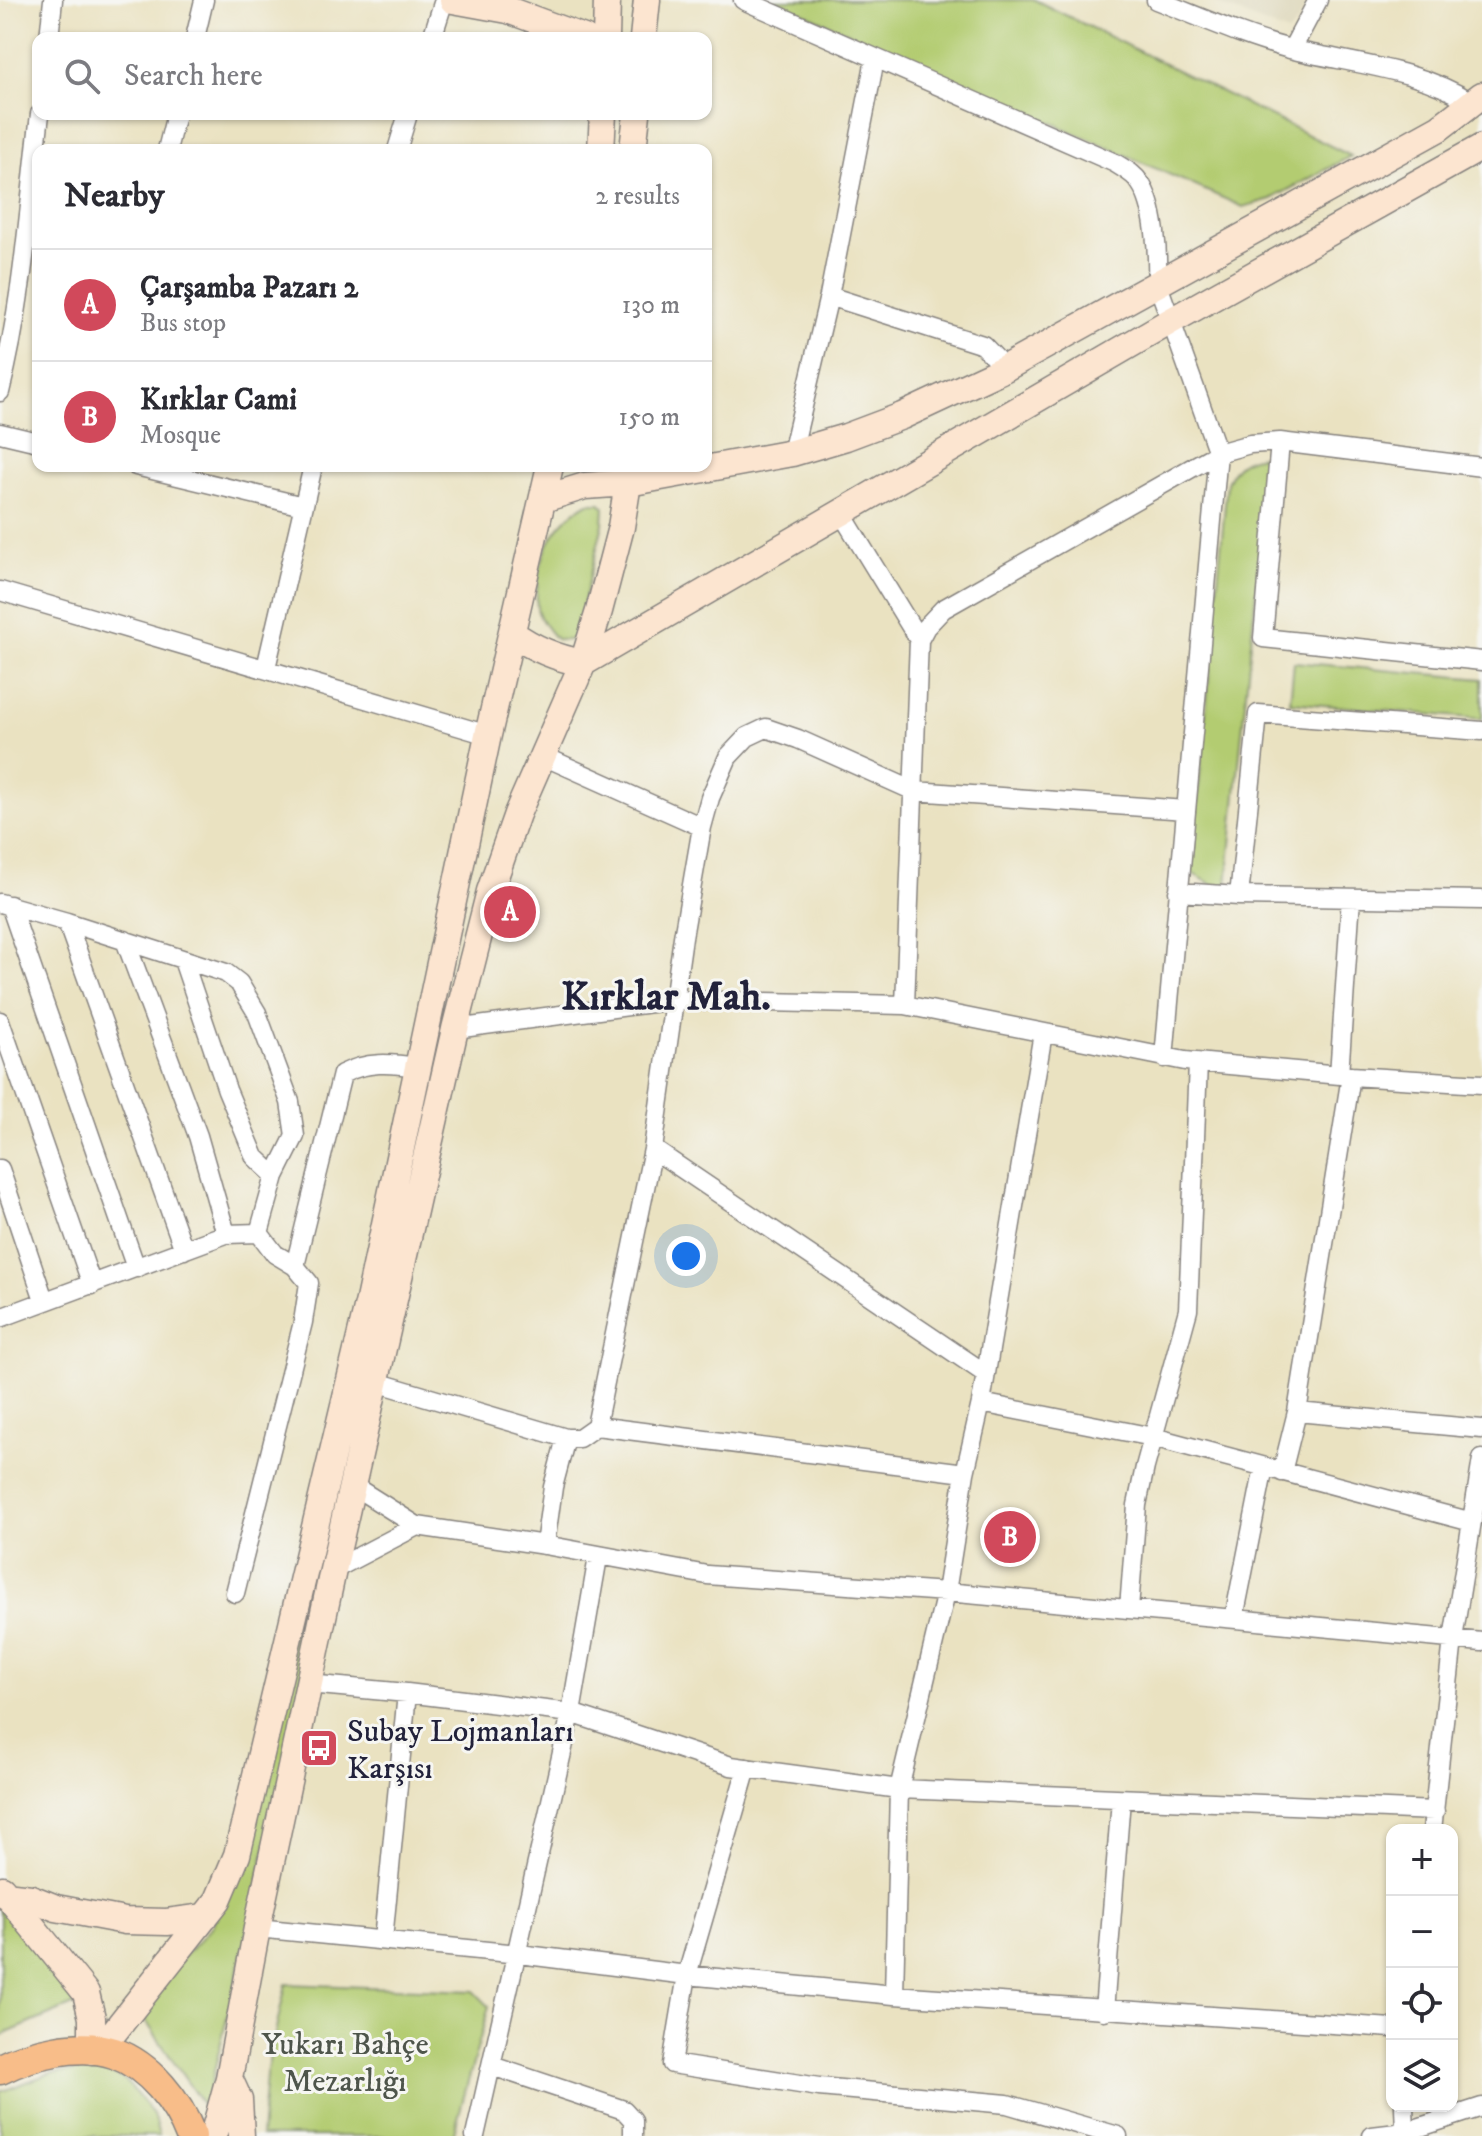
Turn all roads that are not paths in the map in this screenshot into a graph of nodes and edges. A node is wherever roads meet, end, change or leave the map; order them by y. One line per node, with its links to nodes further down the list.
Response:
1 (53, 0): 11 (street)
2 (204, 0): 12 (street)
3 (444, 0): 13 (street)
4 (453, 0): 10 (main road)
5 (607, 0): 15 (main road)
6 (647, 0): 16 (main road)
7 (743, 0): 18 (street)
8 (1156, 0): 17 (street)
9 (1318, 0): 17 (street)
10 (518, 5): 14 (main road)
11 (50, 32)
12 (196, 32)
13 (434, 32)
14 (572, 32)
15 (606, 32)
16 (644, 32)
17 (1292, 49): 19 (street)
18 (875, 59): 32 (street); 34 (street)
19 (1478, 99): 32 (main road)
20 (40, 120): 25 (street)
21 (174, 120): 26 (street)
22 (406, 120): 27 (street)
23 (603, 120): 28 (main road)
24 (636, 120): 29 (main road)
25 (38, 144)
26 (168, 144)
27 (399, 144)
28 (601, 144)
29 (634, 144)
30 (1482, 147): 35 (main road)
31 (32, 238): 33 (street)
32 (1157, 282): 35 (street); 37 (main road)
33 (30, 284): 36 (street)
34 (829, 296): 37 (street); 42 (street)
35 (1169, 322): 43 (street); 52 (main road)
36 (5, 355): 38 (street)
37 (1005, 368): 42 (main road)
38 (0, 392)
39 (0, 433): 40 (street)
40 (32, 441)
41 (1280, 442): 43 (street); 45 (street); 56 (street)
42 (792, 453): 44 (main road)
43 (1218, 453): 55 (street); 63 (street)
44 (712, 463)
45 (1482, 467)
46 (161, 472): 51 (street)
47 (312, 472): 51 (street)
48 (549, 472): 50 (main road)
49 (628, 474): 50 (main road); 57 (main road)
50 (543, 499): 54 (main road)
51 (303, 506): 58 (street)
52 (840, 511): 55 (street); 57 (main road)
53 (0, 591): 58 (street)
54 (512, 633): 57 (main road); 60 (main road)
55 (919, 640): 62 (street)
56 (1482, 661)
57 (583, 663): 61 (main road)
58 (266, 668): 60 (street)
59 (1482, 731): 66 (street)
60 (488, 735): 80 (main road)
61 (541, 755): 64 (street); 76 (main road)
62 (914, 791): 63 (street); 64 (street); 74 (street)
63 (1186, 810): 65 (street)
64 (702, 827): 73 (street)
65 (1178, 892): 66 (street); 78 (street)
66 (1239, 896): 67 (street)
67 (1351, 898): 68 (street); 81 (street)
68 (1482, 900)
69 (5, 904): 70 (street); 90 (street)
70 (67, 922): 71 (street); 88 (street)
71 (125, 940): 72 (street); 87 (street)
72 (183, 960): 85 (street); 85 (street)
73 (674, 1000): 74 (street); 76 (street); 83 (street)
74 (905, 1005): 77 (street)
75 (0, 1021): 91 (street)
76 (455, 1029): 95 (main road)
77 (1043, 1033): 78 (street); 94 (street)
78 (1164, 1058): 79 (street)
79 (1198, 1063): 81 (street); 100 (street)
80 (418, 1067): 89 (street); 126 (main road)
81 (1345, 1076): 82 (street); 97 (street)
82 (1482, 1084)
83 (653, 1149): 94 (street); 98 (street)
84 (0, 1169): 92 (street)
85 (275, 1176): 86 (street)
86 (259, 1233): 87 (street); 89 (street)
87 (226, 1234): 88 (street)
88 (184, 1250): 90 (street)
89 (295, 1266): 112 (street)
90 (136, 1268): 91 (street)
91 (92, 1285): 92 (street)
92 (44, 1300): 93 (street)
93 (0, 1318)
94 (986, 1374): 96 (street)
95 (376, 1382): 101 (street); 105 (main road)
96 (981, 1403): 100 (street); 104 (street)
97 (1297, 1412): 99 (street); 103 (street)
98 (596, 1426): 101 (street); 104 (street)
99 (1482, 1429)
100 (1153, 1437): 103 (street); 113 (street)
101 (566, 1438): 108 (street)
102 (1482, 1459): 106 (street)
103 (1273, 1470): 106 (street); 114 (street)
104 (965, 1473): 111 (street)
105 (352, 1485): 107 (street); 110 (main road)
106 (1472, 1522): 115 (street)
107 (417, 1526): 108 (street); 110 (street)
108 (545, 1545): 109 (street)
109 (598, 1557): 111 (street); 119 (street)
110 (333, 1570): 117 (main road)
111 (946, 1592): 113 (street); 121 (street)
112 (235, 1593)
113 (1129, 1609): 114 (street)
114 (1234, 1618): 115 (street)
115 (1453, 1639): 116 (street); 123 (street)
116 (1482, 1642)
117 (308, 1684): 118 (street); 127 (main road)
118 (407, 1693): 119 (street); 128 (street)
119 (571, 1713): 120 (street); 129 (street)
120 (747, 1768): 121 (street); 130 (street)
121 (899, 1789): 122 (street); 131 (street)
122 (1121, 1799): 123 (street); 132 (street)
123 (1435, 1811): 124 (street)
124 (1433, 1824)
125 (3, 1890): 126 (main road); 134 (main road)
126 (205, 1917): 134 (main road)
127 (257, 1928): 128 (street); 137 (main road)
128 (383, 1940): 129 (street)
129 (519, 1954): 130 (street); 135 (street)
130 (687, 1975): 131 (street); 146 (street)
131 (894, 1995): 132 (street)
132 (1104, 2011): 133 (street)
133 (1386, 2028)
134 (96, 2051): 136 (main road); 141 (main road)
135 (492, 2066): 144 (street); 145 (street)
136 (0, 2069)
137 (229, 2078): 142 (main road); 143 (main road)
138 (1482, 2107): 140 (street)
139 (1404, 2112): 140 (street)
140 (1405, 2132): 147 (street)
141 (191, 2136)
142 (213, 2136)
143 (241, 2136)
144 (475, 2136)
145 (633, 2136)
146 (1118, 2136)
147 (1372, 2136)

